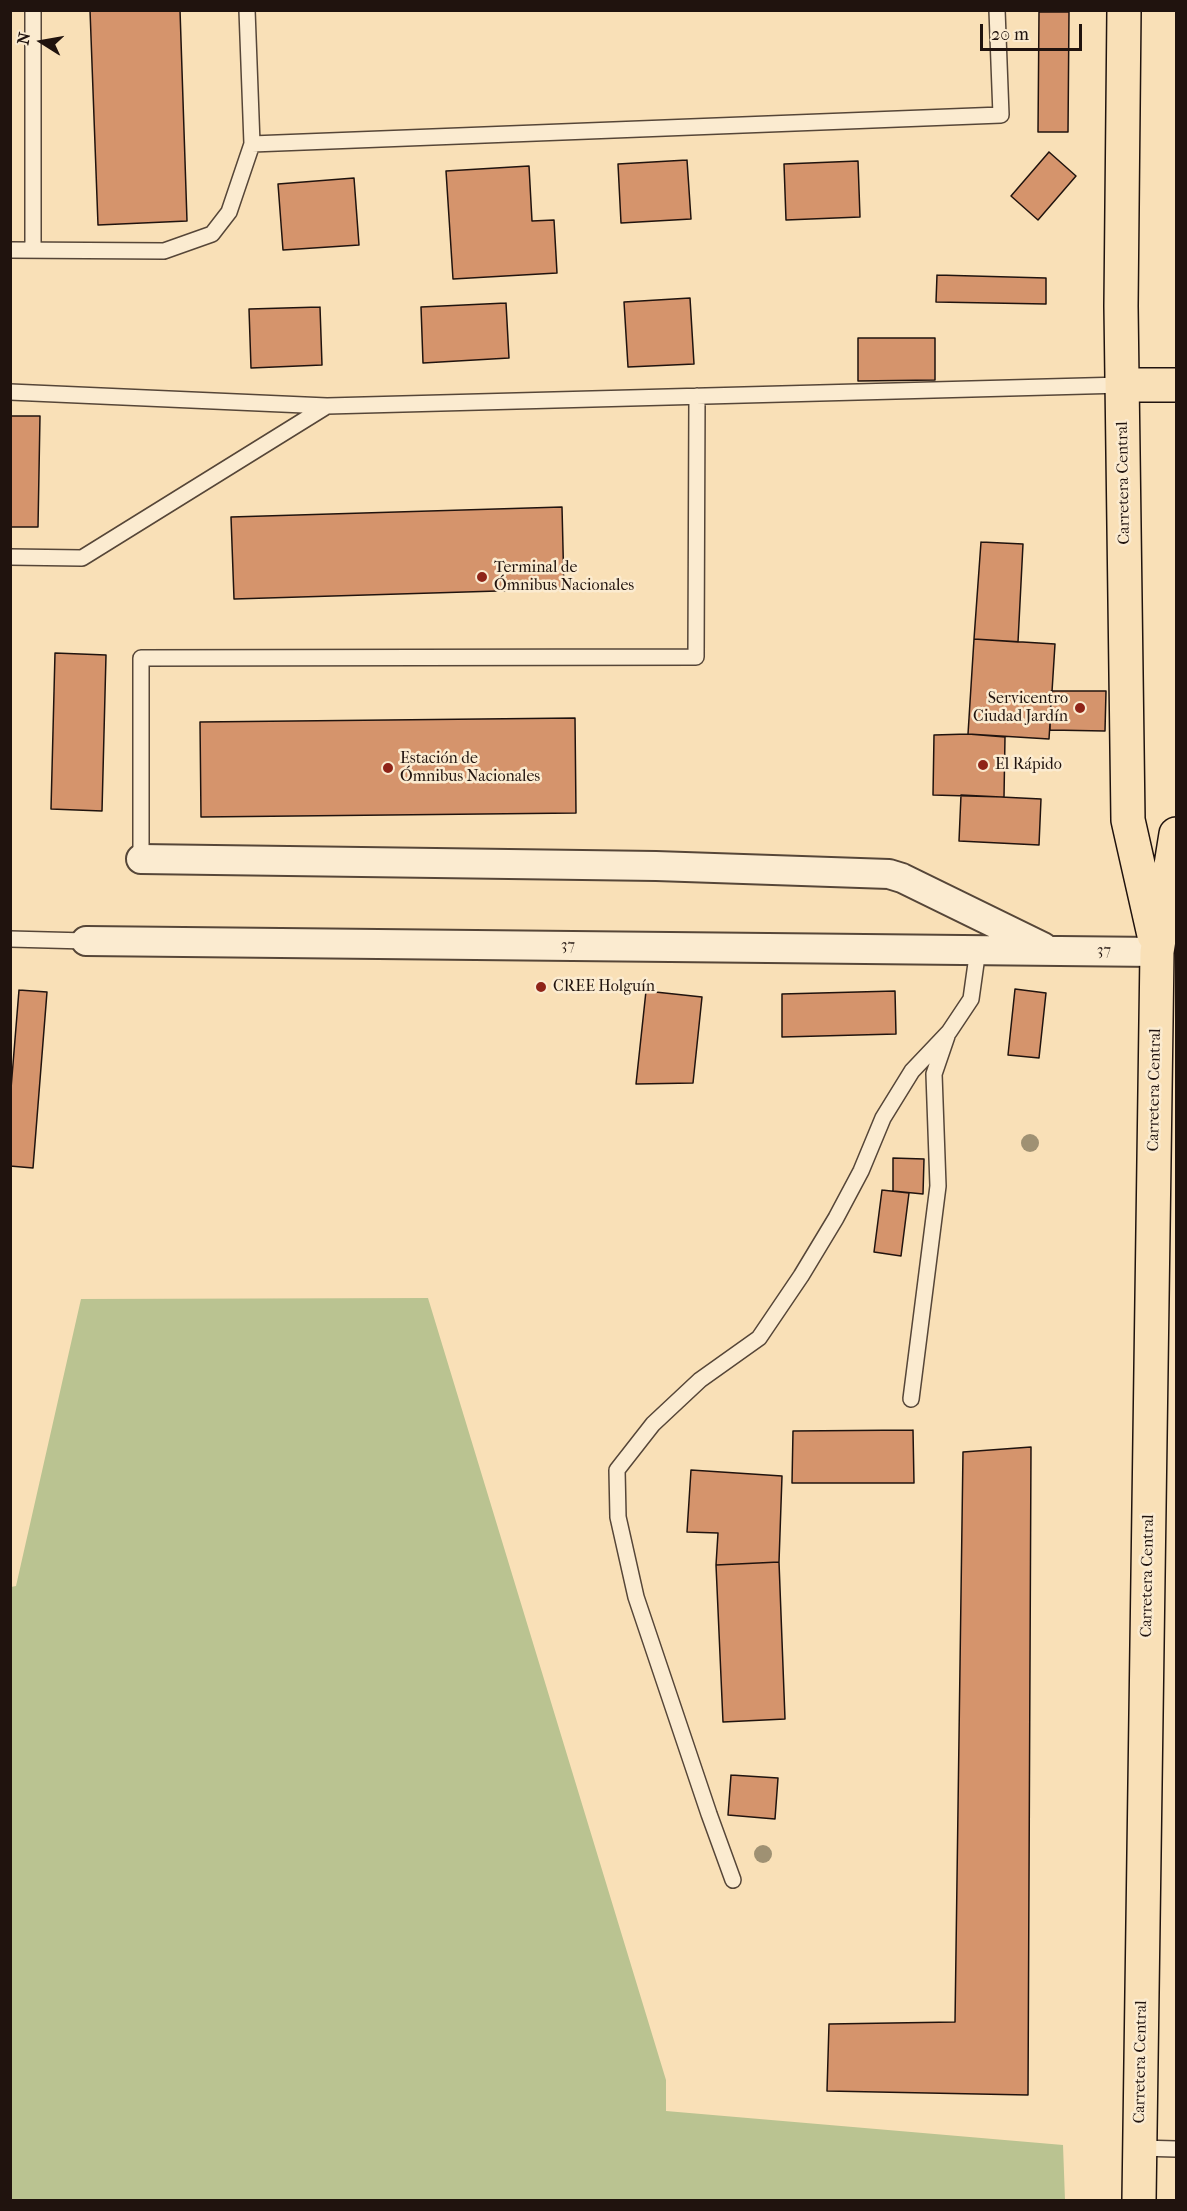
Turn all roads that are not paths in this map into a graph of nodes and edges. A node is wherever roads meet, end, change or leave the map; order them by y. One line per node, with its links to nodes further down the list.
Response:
1 (33, 10): 7 (lane)
2 (247, 10): 5 (lane)
3 (997, 10): 5 (lane)
4 (1124, 10): 8 (main road, Carretera Central)
5 (252, 144): 7 (lane)
6 (10, 250): 7 (lane)
7 (33, 250)
8 (1123, 385): 9 (main road); 11 (lane); 20 (main road, Carretera Central)
9 (1176, 385)
10 (10, 392): 12 (lane)
11 (697, 396): 12 (lane); 15 (lane)
12 (327, 406): 13 (lane)
13 (10, 557)
14 (1176, 834): 20 (main road, Carretera Central)
15 (141, 859): 19 (street, 37)
16 (10, 939): 17 (lane)
17 (86, 941): 18 (street, 37)
18 (978, 950): 19 (street, 37); 21 (lane)
19 (1050, 950): 20 (street, 37)
20 (1157, 952): 23 (main road, Carretera Central)
21 (949, 1032): 24 (lane); 25 (lane)
22 (1176, 1090): 23 (main road)
23 (1155, 1124): 26 (main road, Carretera Central)
24 (911, 1398)
25 (733, 1880)
26 (1140, 2148): 27 (lane); 28 (main road, Carretera Central)
27 (1176, 2149)
28 (1139, 2200)

